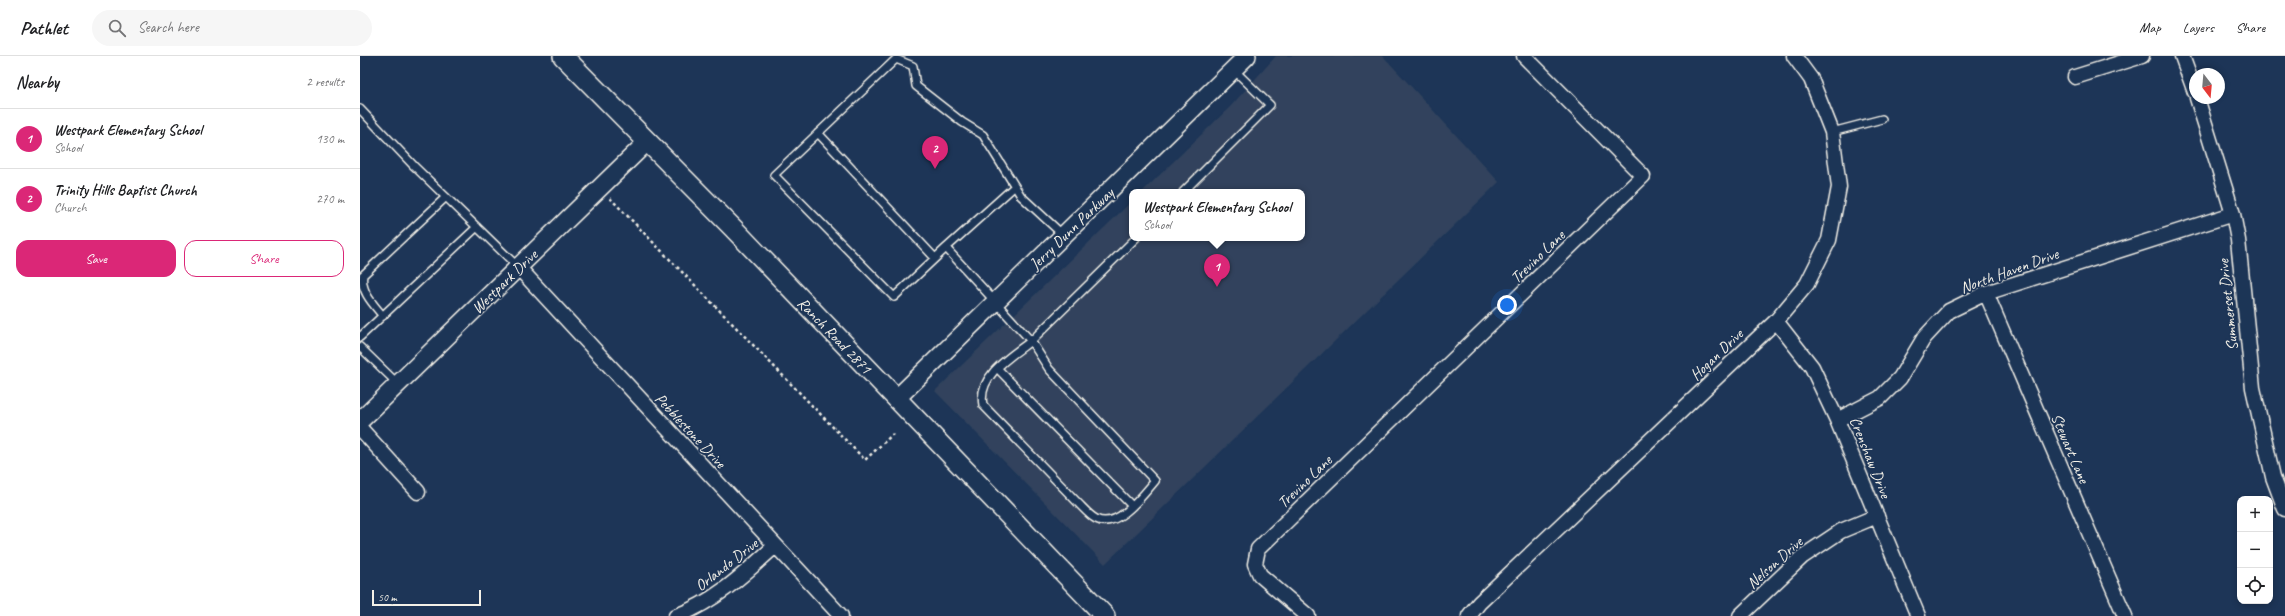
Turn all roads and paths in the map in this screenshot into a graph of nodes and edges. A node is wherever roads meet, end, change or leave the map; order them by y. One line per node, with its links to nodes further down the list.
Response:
1 (563, 56): 15 (main road, Ranch Road 2871)
2 (1247, 56): 7 (street, Jerry Dunn Parkway)
3 (1524, 56): 49 (street, Trevino Lane)
4 (1794, 56): 13 (street, Hogan Drive)
5 (2142, 56): 9 (street)
6 (2182, 56): 8 (street)
7 (1233, 69): 18 (lane); 22 (street, Jerry Dunn Parkway)
8 (2189, 75)
9 (2075, 77)
10 (2199, 104): 20 (street, Summerset Drive)
11 (360, 109): 19 (lane)
12 (1882, 119): 13 (lane)
13 (1832, 132): 30 (street, Hogan Drive)
14 (818, 133): 16 (lane); 25 (lane); 25 (lane)
15 (648, 141): 17 (street, Westpark Drive); 36 (main road, Ranch Road 2871)
16 (1015, 186): 22 (lane); 24 (lane)
17 (600, 187): 26 (street, Westpark Drive); 40 (path)
18 (1186, 189)
19 (446, 197): 21 (lane); 29 (lane)
20 (2233, 214): 27 (street, North Haven Drive); 43 (street, Summerset Drive)
21 (477, 227): 26 (lane); 29 (lane)
22 (1063, 236): 28 (street, Jerry Dunn Parkway)
23 (1133, 241): 32 (lane)
24 (946, 248): 25 (lane); 28 (lane)
25 (935, 258)
26 (518, 267): 35 (street, Westpark Drive); 45 (street, Pebblestone Drive)
27 (1986, 292): 37 (street, North Haven Drive); 53 (street, Stewart Lane)
28 (996, 301): 32 (lane); 36 (street, Jerry Dunn Parkway)
29 (383, 316): 31 (lane)
30 (1776, 321): 37 (street, Crenshaw Drive); 50 (street, Hogan Drive)
31 (360, 337)
32 (1031, 341): 34 (lane); 42 (lane)
33 (360, 347): 35 (lane)
34 (998, 369): 42 (lane); 42 (lane)
35 (398, 384): 38 (street, Westpark Drive)
36 (896, 399): 48 (main road, Ranch Road 2871)
37 (1837, 420): 44 (street, Crenshaw Drive)
38 (360, 421)
39 (360, 428): 41 (street)
40 (892, 434)
41 (418, 492)
42 (1132, 506)
43 (2285, 509)
44 (1877, 516): 51 (street, Nelson Drive); 52 (street, Crenshaw Drive)
45 (775, 546): 46 (street, Orlando Drive); 47 (street, Pebblestone Drive)
46 (676, 616)
47 (841, 616)
48 (1105, 616)
49 (1308, 616)
50 (1469, 616)
51 (1740, 616)
52 (1918, 616)
53 (2125, 616)

